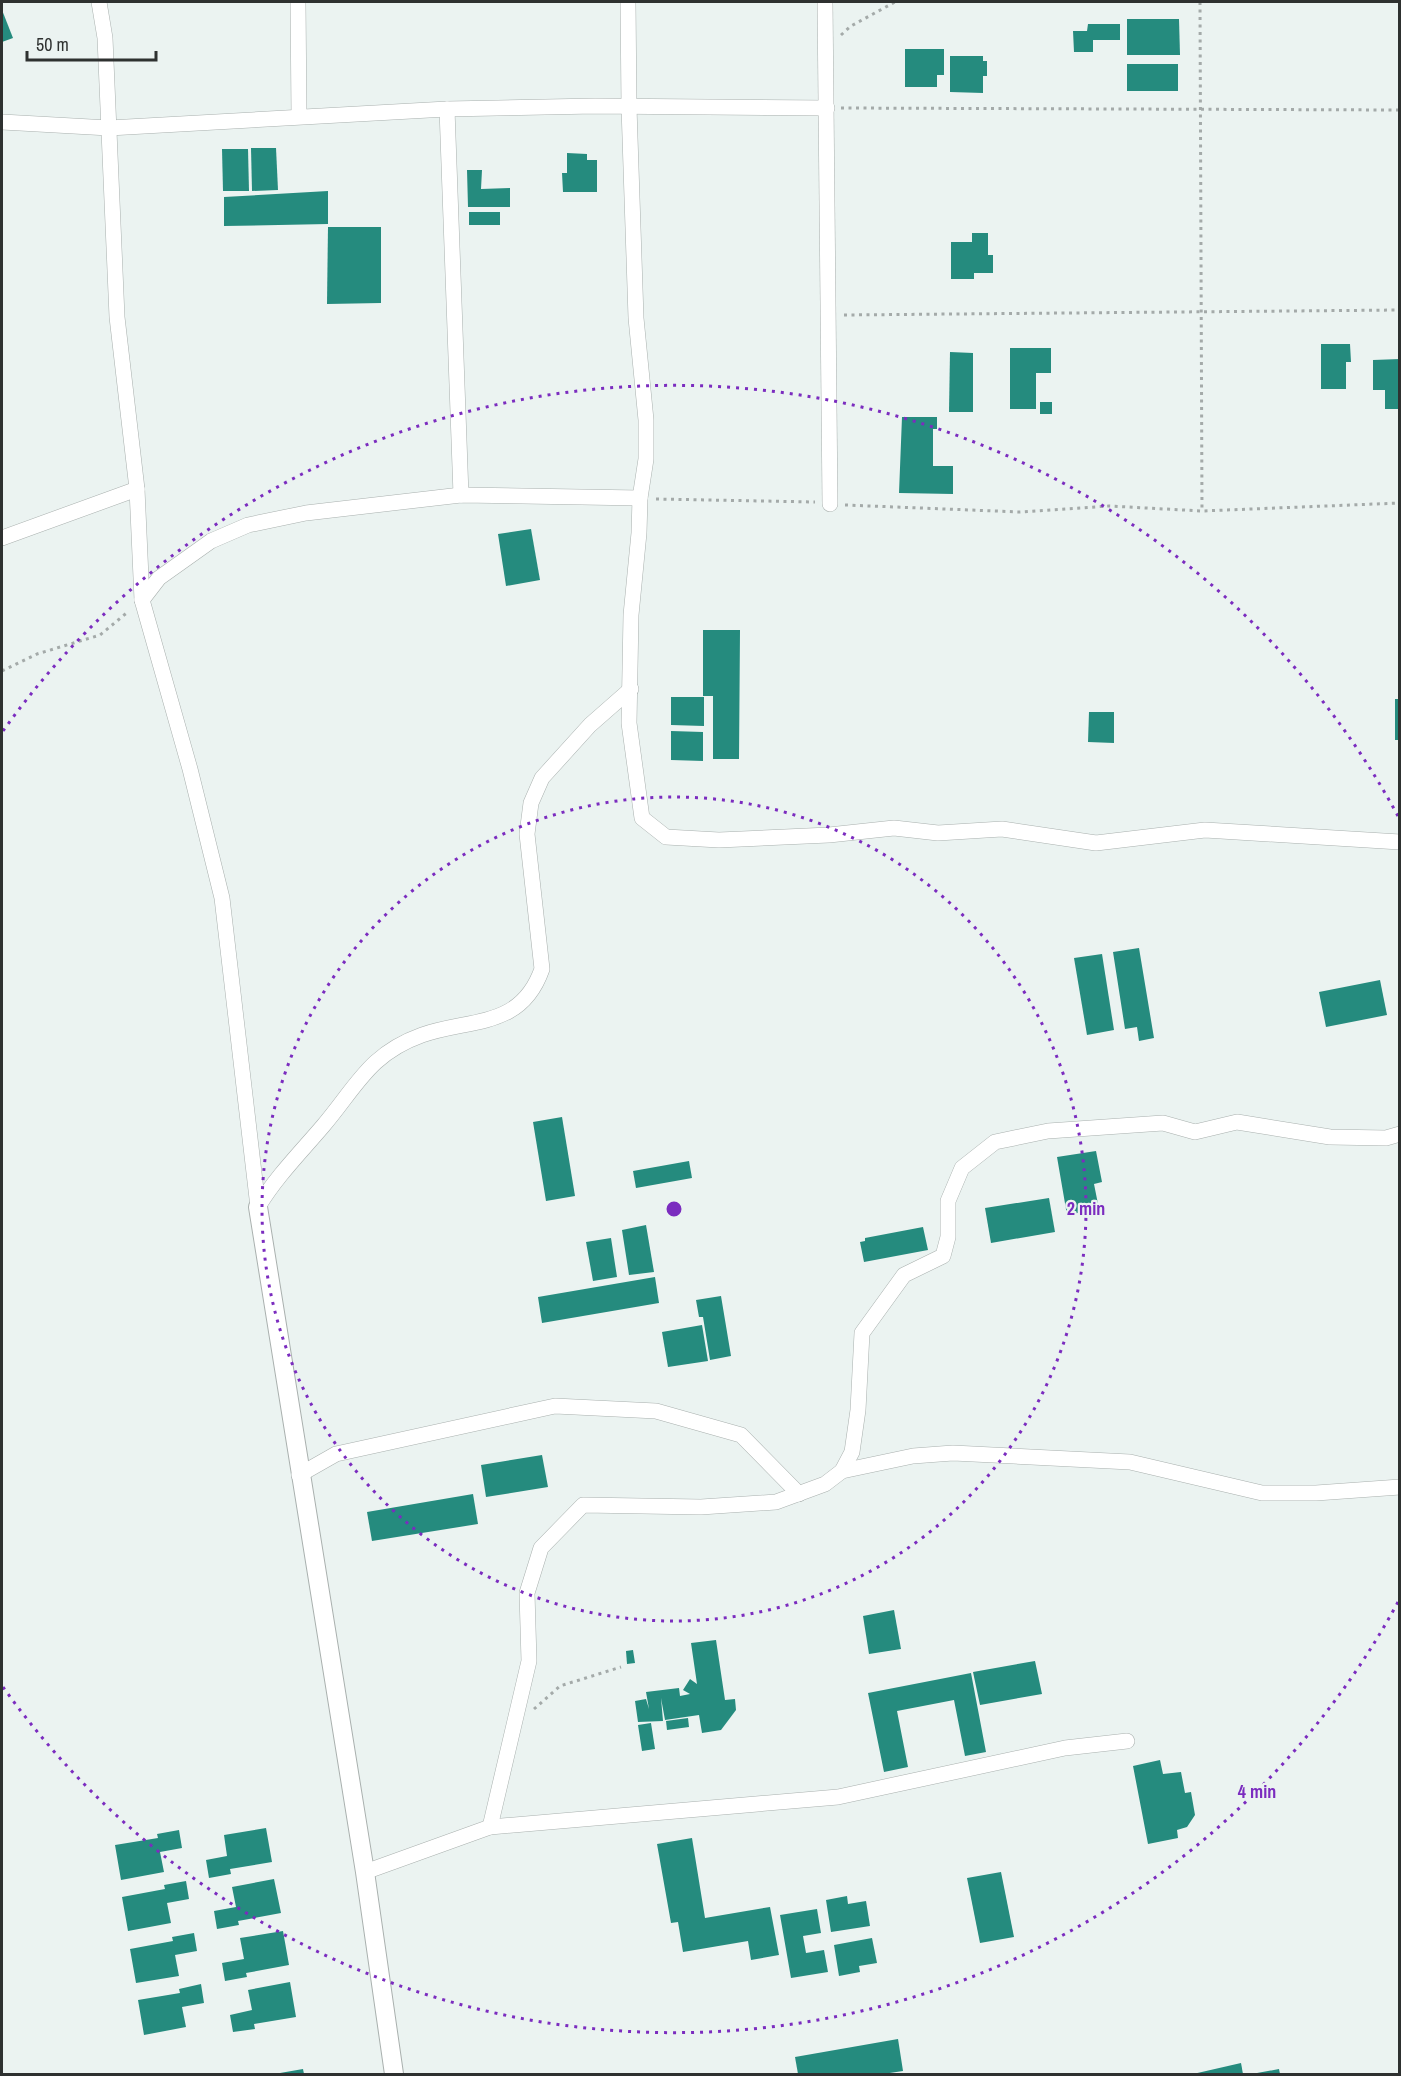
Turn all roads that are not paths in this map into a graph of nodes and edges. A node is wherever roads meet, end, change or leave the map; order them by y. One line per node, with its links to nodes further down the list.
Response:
1 (99, 2): 10 (street)
2 (298, 2): 8 (street)
3 (628, 2): 5 (street)
4 (825, 2): 6 (street)
5 (629, 107): 6 (street); 7 (street); 13 (street)
6 (827, 108): 14 (street)
7 (447, 109): 8 (street); 12 (street)
8 (299, 115): 10 (street)
9 (2, 122): 10 (street)
10 (109, 128): 11 (street)
11 (136, 489): 15 (street); 16 (street)
12 (461, 495): 13 (street); 16 (street)
13 (640, 498): 17 (street)
14 (830, 504)
15 (2, 538)
16 (142, 600): 20 (street)
17 (631, 688): 18 (street); 20 (street)
18 (1400, 842)
19 (1400, 1134): 21 (street)
20 (258, 1208): 22 (street)
21 (842, 1471): 23 (street); 24 (street)
22 (299, 1475): 24 (street); 27 (street)
23 (1400, 1486)
24 (799, 1494): 26 (street)
25 (1127, 1741): 26 (street)
26 (490, 1827): 27 (street)
27 (365, 1872): 28 (street)
28 (394, 2074)

